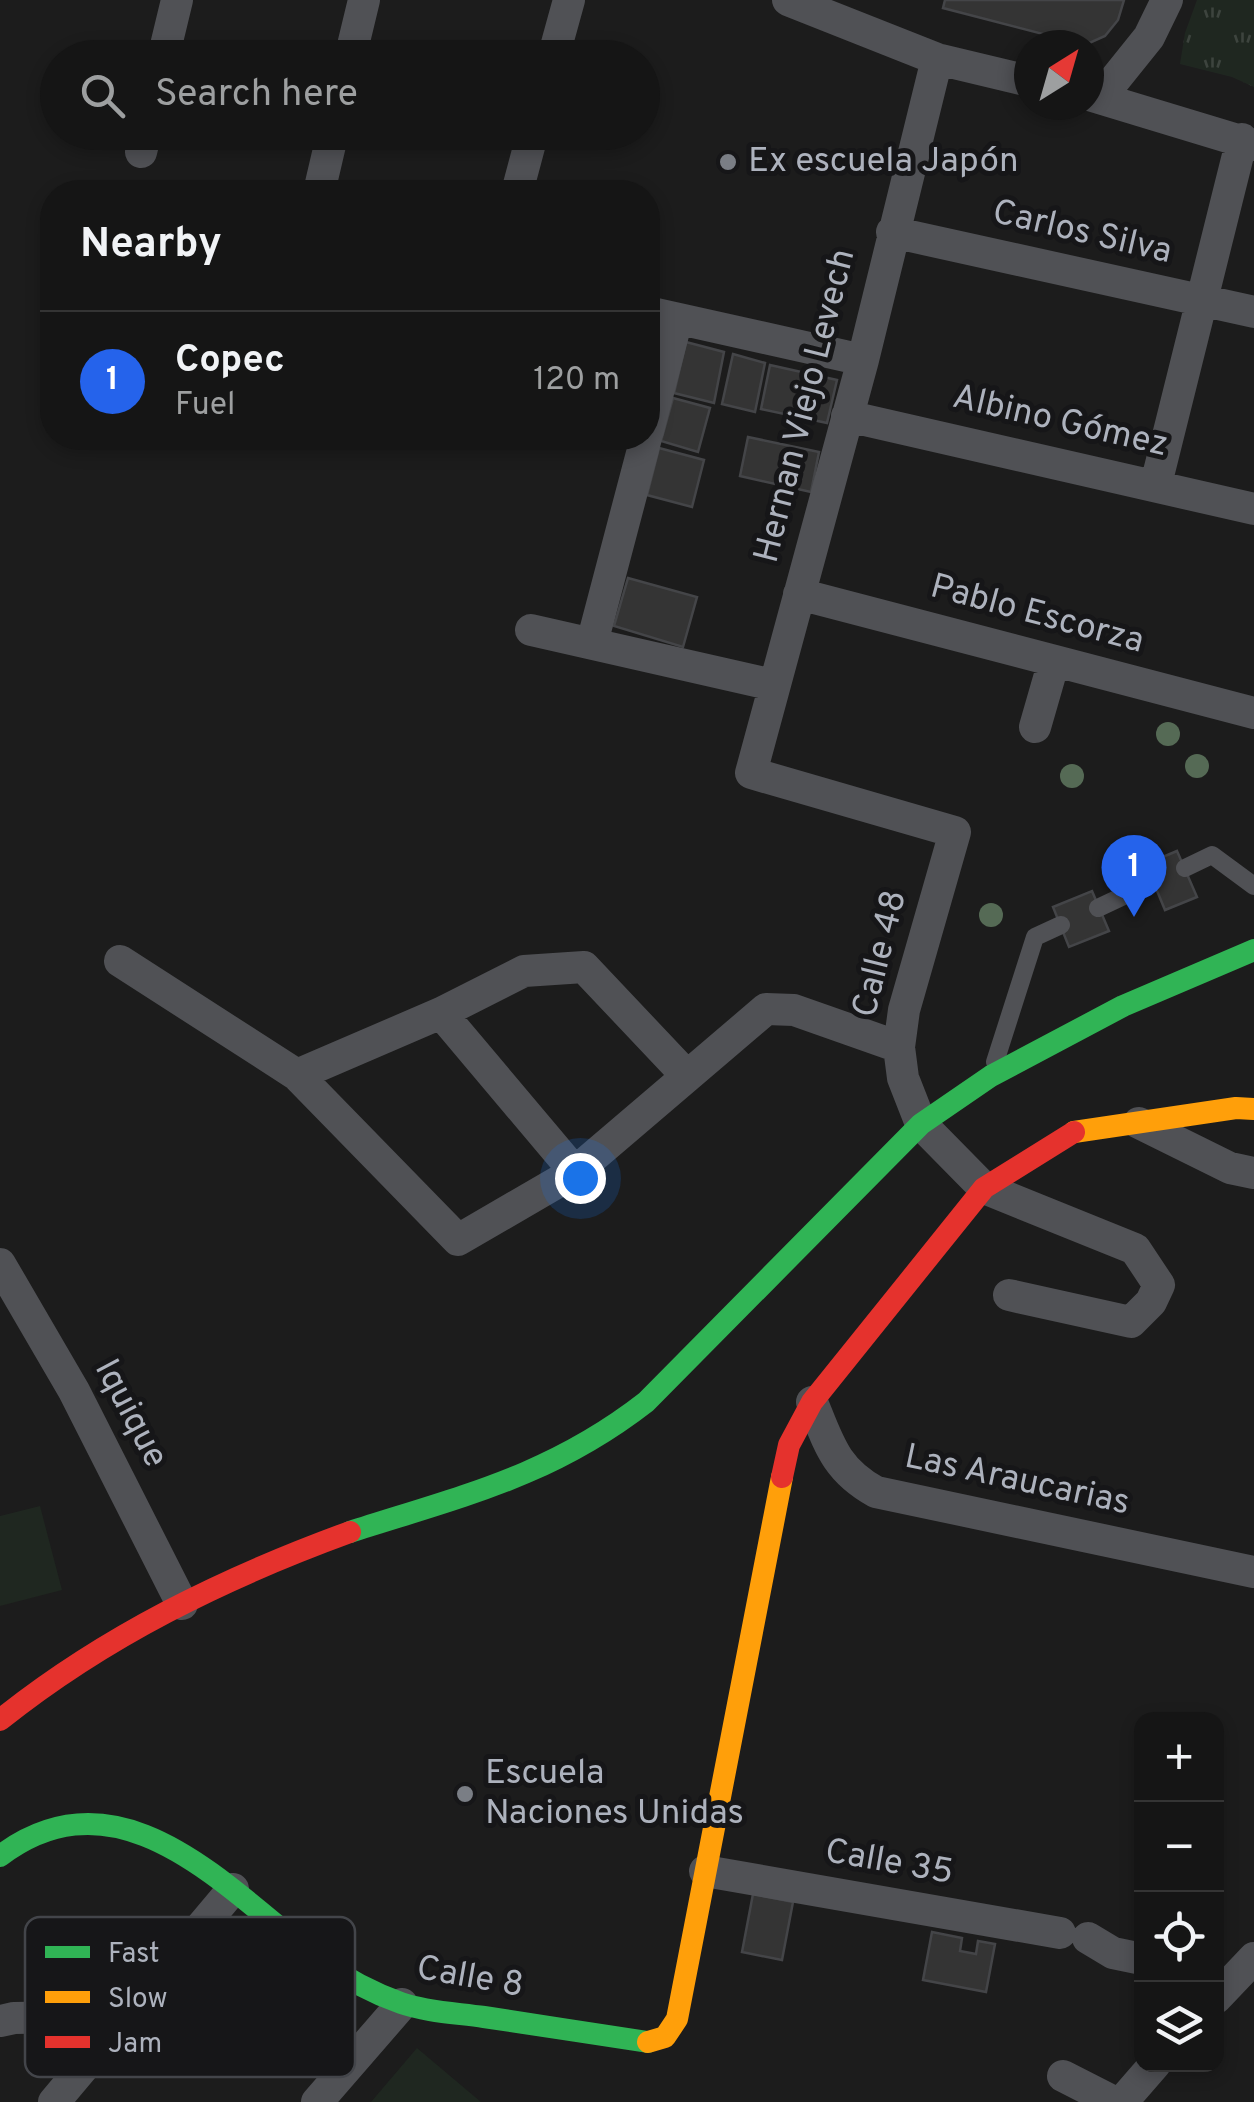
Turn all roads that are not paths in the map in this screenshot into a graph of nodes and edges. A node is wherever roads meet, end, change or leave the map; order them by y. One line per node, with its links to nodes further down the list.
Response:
1 (177, 0): 6 (street)
2 (364, 0): 7 (street)
3 (568, 0): 8 (street)
4 (788, 0): 9 (street)
5 (1167, 0): 11 (street)
6 (168, 40)
7 (354, 40)
8 (558, 40)
9 (937, 59): 10 (street); 18 (street, Hernan Viejo Levech)
10 (1014, 77)
11 (1104, 86)
12 (1104, 100): 13 (street)
13 (1248, 142): 19 (street)
14 (329, 150): 16 (street)
15 (528, 150): 17 (street)
16 (322, 180)
17 (520, 180)
18 (892, 232): 19 (street, Carlos Silva); 22 (street, Hernan Viejo Levech)
19 (1204, 302): 20 (street, Carlos Silva); 25 (street)
20 (1254, 312)
21 (662, 315): 22 (street)
22 (863, 360): 23 (street, Hernan Viejo Levech)
23 (848, 416): 25 (street, Albino Gómez); 27 (street, Hernan Viejo Levech)
24 (643, 450): 29 (street)
25 (1156, 484): 26 (street, Albino Gómez)
26 (1254, 509)
27 (799, 594): 30 (street, Pablo Escorza); 31 (street, Hernan Viejo Levech)
28 (531, 630): 29 (street)
29 (592, 643): 31 (street)
30 (1054, 661): 32 (street, Pablo Escorza); 33 (street)
31 (773, 685): 34 (street, Hernan Viejo Levech)
32 (1254, 713)
33 (1036, 726)
34 (955, 832): 43 (street, Calle 48)
35 (1185, 868): 37 (lane)
36 (1153, 882): 38 (lane)
37 (1254, 886)
38 (1098, 908)
39 (1060, 925): 46 (lane)
40 (1254, 950): 46 (street)
41 (120, 961): 44 (street)
42 (441, 1012): 44 (street); 45 (street); 50 (street)
43 (898, 1048): 45 (street); 49 (street, Calle 48)
44 (297, 1074): 50 (street)
45 (687, 1076): 50 (street)
46 (990, 1076): 49 (street)
47 (1254, 1109): 48 (street)
48 (1139, 1123): 51 (street); 52 (street)
49 (921, 1124): 52 (street, Calle 48); 57 (street)
50 (575, 1172)
51 (1254, 1173)
52 (984, 1188): 54 (street); 55 (street)
53 (0, 1264): 57 (street, Iquique)
54 (1009, 1295)
55 (812, 1402): 56 (street, Las Araucarias); 60 (street)
56 (1254, 1572)
57 (182, 1604): 58 (street)
58 (0, 1720)
59 (0, 1856): 61 (street, Calle 8)
60 (705, 1871): 64 (street, Calle 35); 68 (street, Calle 8)
61 (233, 1888): 62 (street); 63 (street, Calle 8)
62 (209, 1917)
63 (269, 1917)
64 (1134, 1957)
65 (1243, 1966): 67 (street)
66 (355, 1980): 68 (street, Calle 8)
67 (1224, 1989)
68 (402, 2004): 71 (street)
69 (25, 2020): 70 (street)
70 (0, 2021)
71 (355, 2058)
72 (1148, 2072): 79 (street)
73 (1064, 2076): 78 (street)
74 (75, 2077): 76 (street)
75 (338, 2077): 77 (street)
76 (54, 2102)
77 (316, 2102)
78 (1114, 2102)
79 (1122, 2102)

